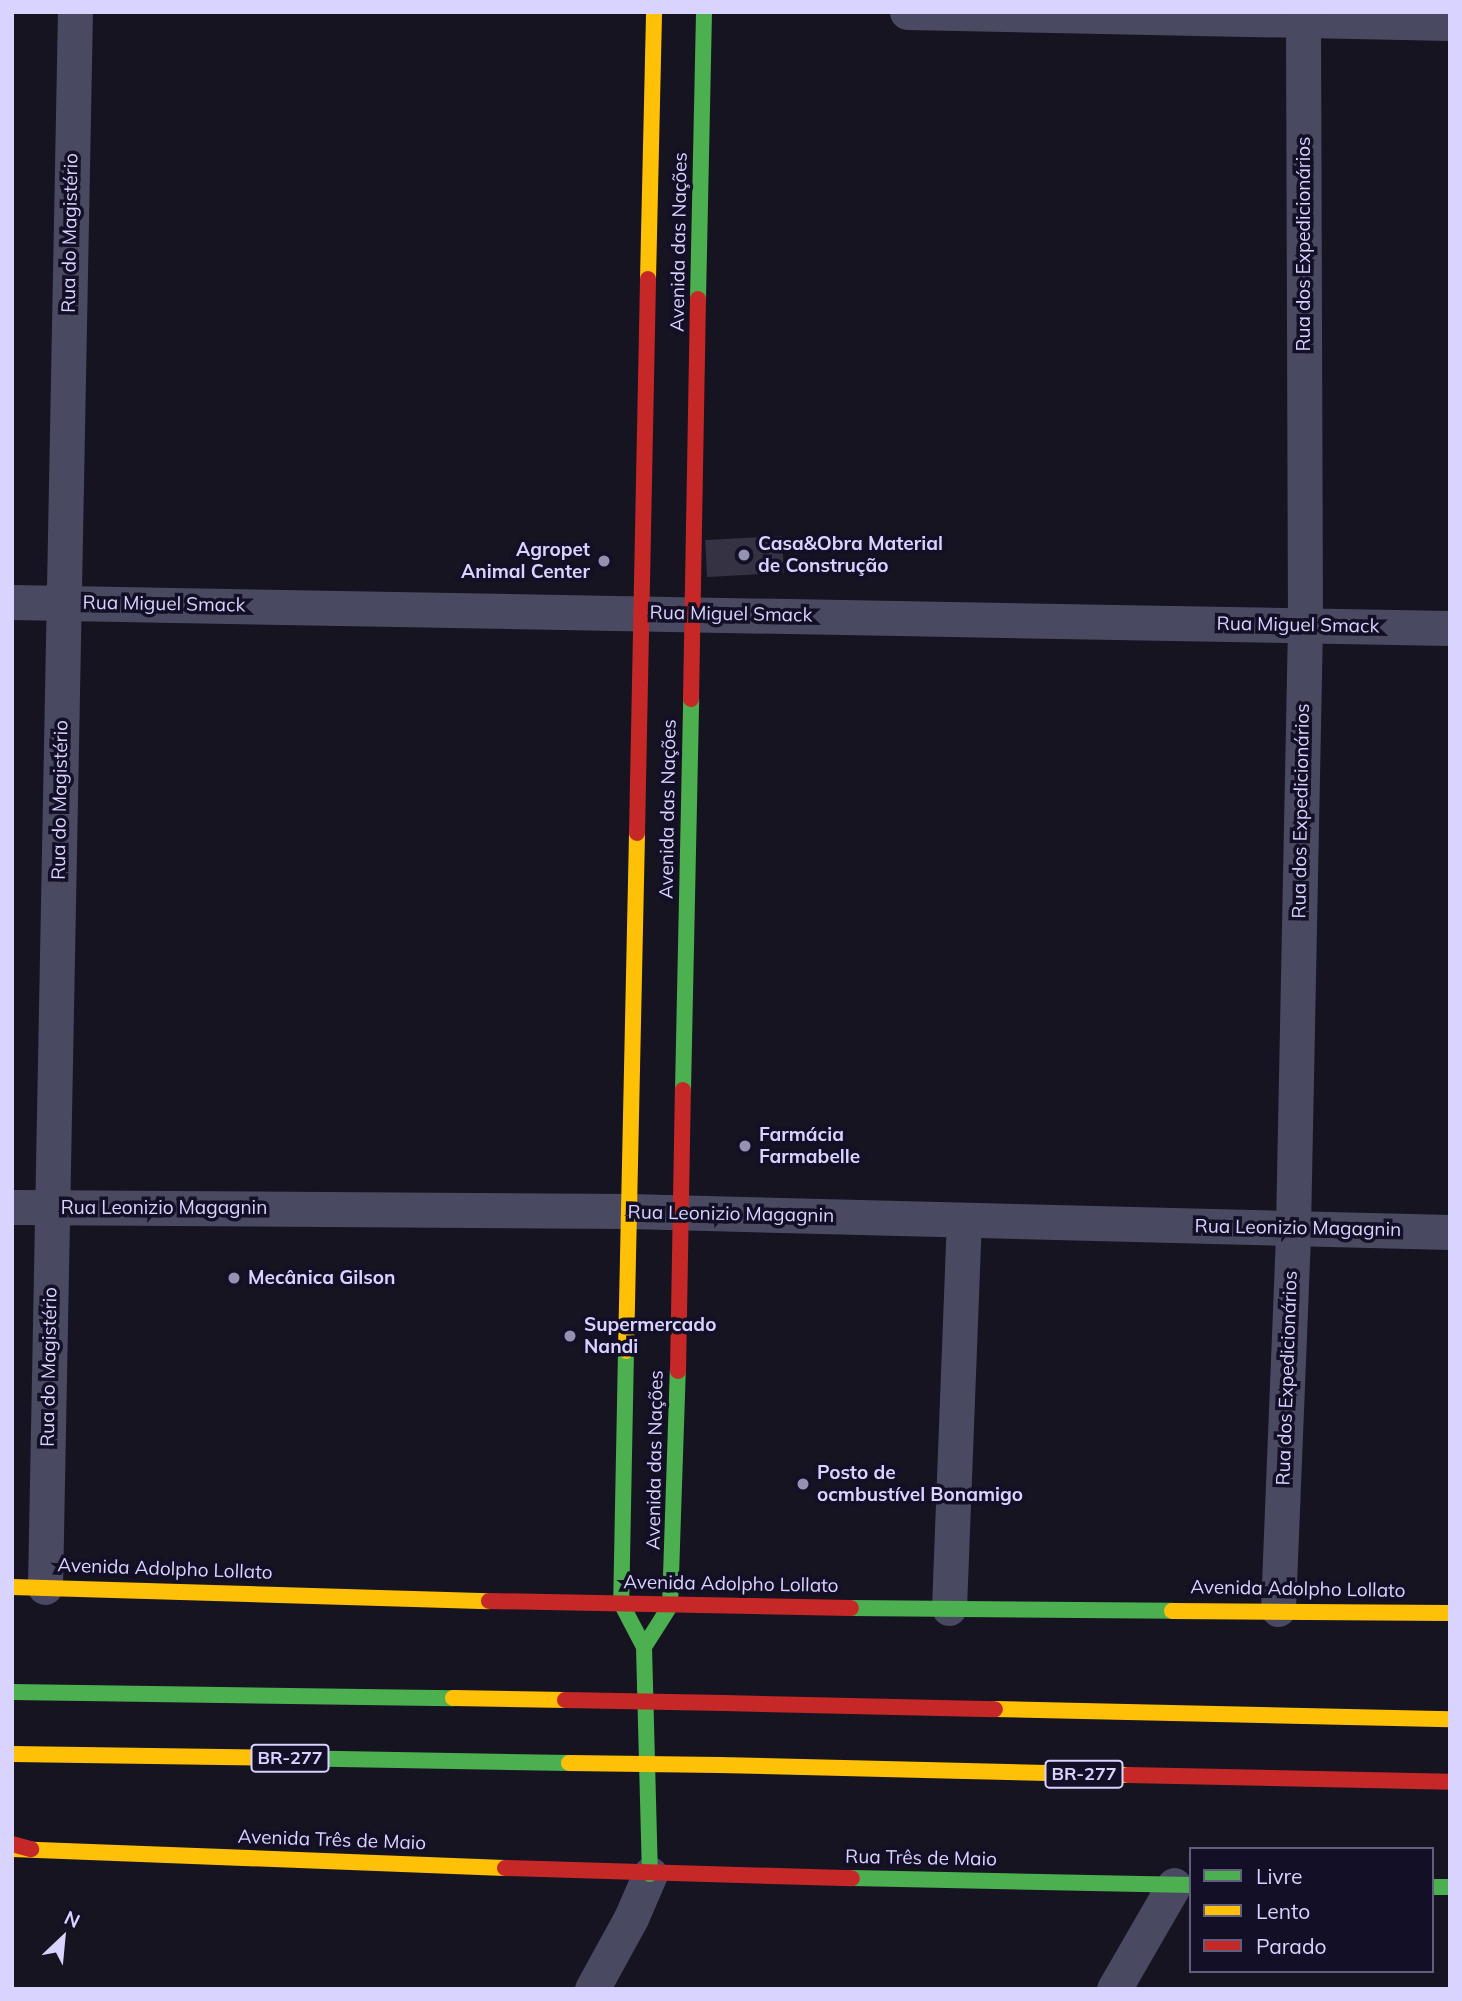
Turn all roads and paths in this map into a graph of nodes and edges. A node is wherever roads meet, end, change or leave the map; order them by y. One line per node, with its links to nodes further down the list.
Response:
1 (75, 12): 8 (street, Rua do Magistério)
2 (654, 12): 9 (main road, Avenida das Nações)
3 (704, 12): 10 (main road, Avenida das Nações)
4 (907, 12): 5 (street)
5 (1303, 16): 6 (street); 11 (street, Rua dos Expedicionários)
6 (1450, 23)
7 (12, 601): 8 (street, Rua Miguel Smack)
8 (63, 602): 9 (street, Rua Miguel Smack); 14 (street, Rua do Magistério)
9 (642, 612): 10 (street, Rua Miguel Smack); 15 (main road, Avenida das Nações)
10 (692, 613): 11 (street, Rua Miguel Smack); 16 (main road, Avenida das Nações)
11 (1305, 625): 12 (street, Rua Miguel Smack); 18 (street, Rua dos Expedicionários)
12 (1450, 628)
13 (12, 1207): 14 (street, Rua Leonizio Magagnin)
14 (52, 1208): 15 (street, Rua Leonizio Magagnin); 20 (street, Rua do Magistério)
15 (629, 1211): 16 (street, Rua Leonizio Magagnin); 21 (main road, Avenida das Nações)
16 (681, 1213): 17 (street, Rua Leonizio Magagnin); 22 (main road, Avenida das Nações)
17 (964, 1220): 18 (street, Rua Leonizio Magagnin); 23 (street)
18 (1293, 1228): 19 (street, Rua Leonizio Magagnin); 24 (street, Rua dos Expedicionários)
19 (1450, 1232)
20 (29, 1587): 21 (main road, Avenida Adolpho Lollato)
21 (621, 1603): 22 (main road, Avenida Adolpho Lollato); 26 (main road)
22 (670, 1606): 23 (main road, Avenida Adolpho Lollato); 26 (main road)
23 (949, 1608): 24 (main road, Avenida Adolpho Lollato)
24 (1278, 1609): 25 (main road, Avenida Adolpho Lollato)
25 (1450, 1612)
26 (644, 1647): 32 (main road)
27 (12, 1692): 28 (main road, bridge)
28 (1450, 1718)
29 (12, 1754): 30 (main road, BR-277, bridge)
30 (1450, 1782)
31 (12, 1846): 32 (main road, Avenida Três de Maio)
32 (650, 1874): 33 (main road, Rua Três de Maio); 34 (street)
33 (1182, 1885): 35 (street)
34 (592, 1989)
35 (1114, 1989)

